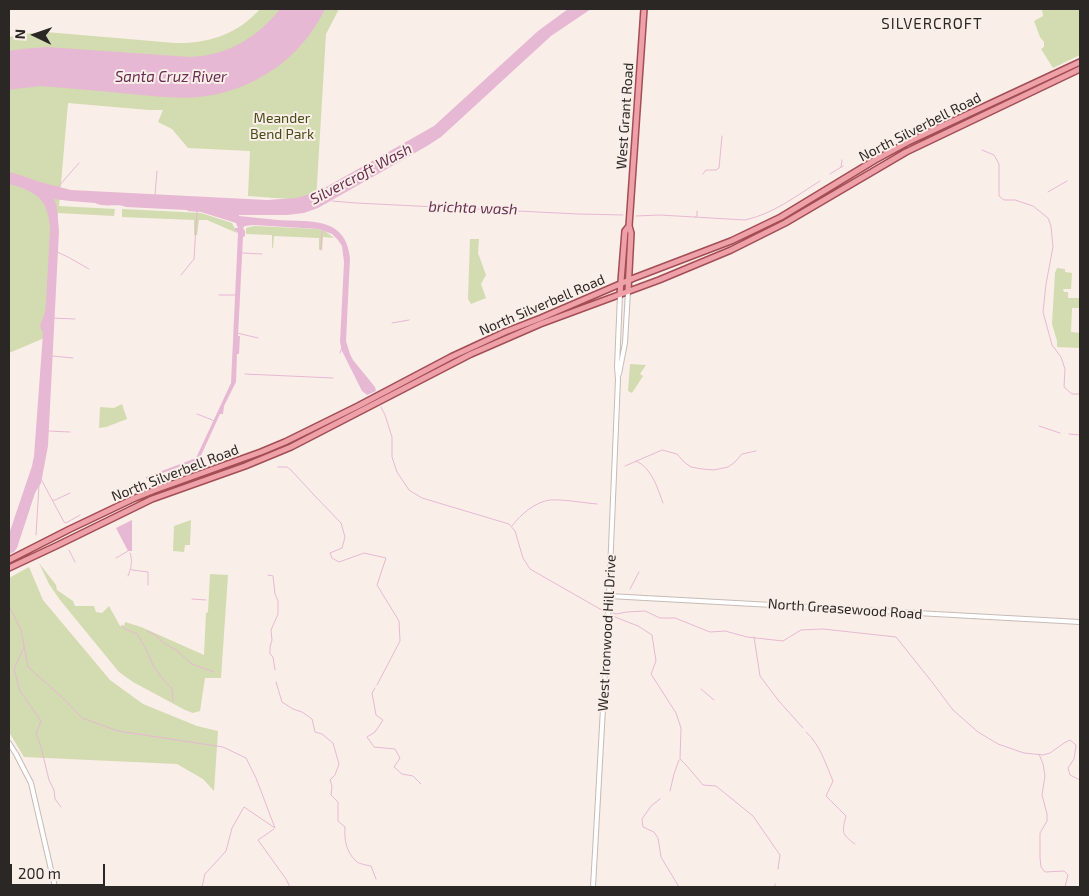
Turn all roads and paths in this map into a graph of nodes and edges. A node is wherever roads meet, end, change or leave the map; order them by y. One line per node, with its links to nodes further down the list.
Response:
1 (644, 9): 4 (main road, West Grant Road)
2 (1080, 62): 5 (main road, North Silverbell Road)
3 (1080, 69): 6 (main road, North Silverbell Road)
4 (629, 226): 7 (main road, West Grant Road); 8 (main road, West Grant Road)
5 (706, 250): 6 (main road); 7 (main road, North Silverbell Road)
6 (710, 258): 9 (main road, North Silverbell Road)
7 (629, 280): 8 (main road, North Silverbell Road); 9 (main road, West Grant Road)
8 (621, 284): 10 (main road, West Grant Road); 11 (main road, North Silverbell Road)
9 (628, 291): 10 (main road, North Silverbell Road); 13 (street, West Ironwood Hill Drive)
10 (620, 294): 12 (main road, North Silverbell Road); 13 (street, West Ironwood Hill Drive)
11 (566, 307): 12 (main road); 14 (main road, North Silverbell Road)
12 (540, 324): 15 (main road, North Silverbell Road)
13 (618, 379): 16 (street, West Ironwood Hill Drive)
14 (9, 560)
15 (9, 568)
16 (609, 596): 17 (street, North Greasewood Road); 20 (street, West Ironwood Hill Drive)
17 (1080, 622)
18 (9, 743): 19 (street)
19 (55, 887)
20 (593, 887)

